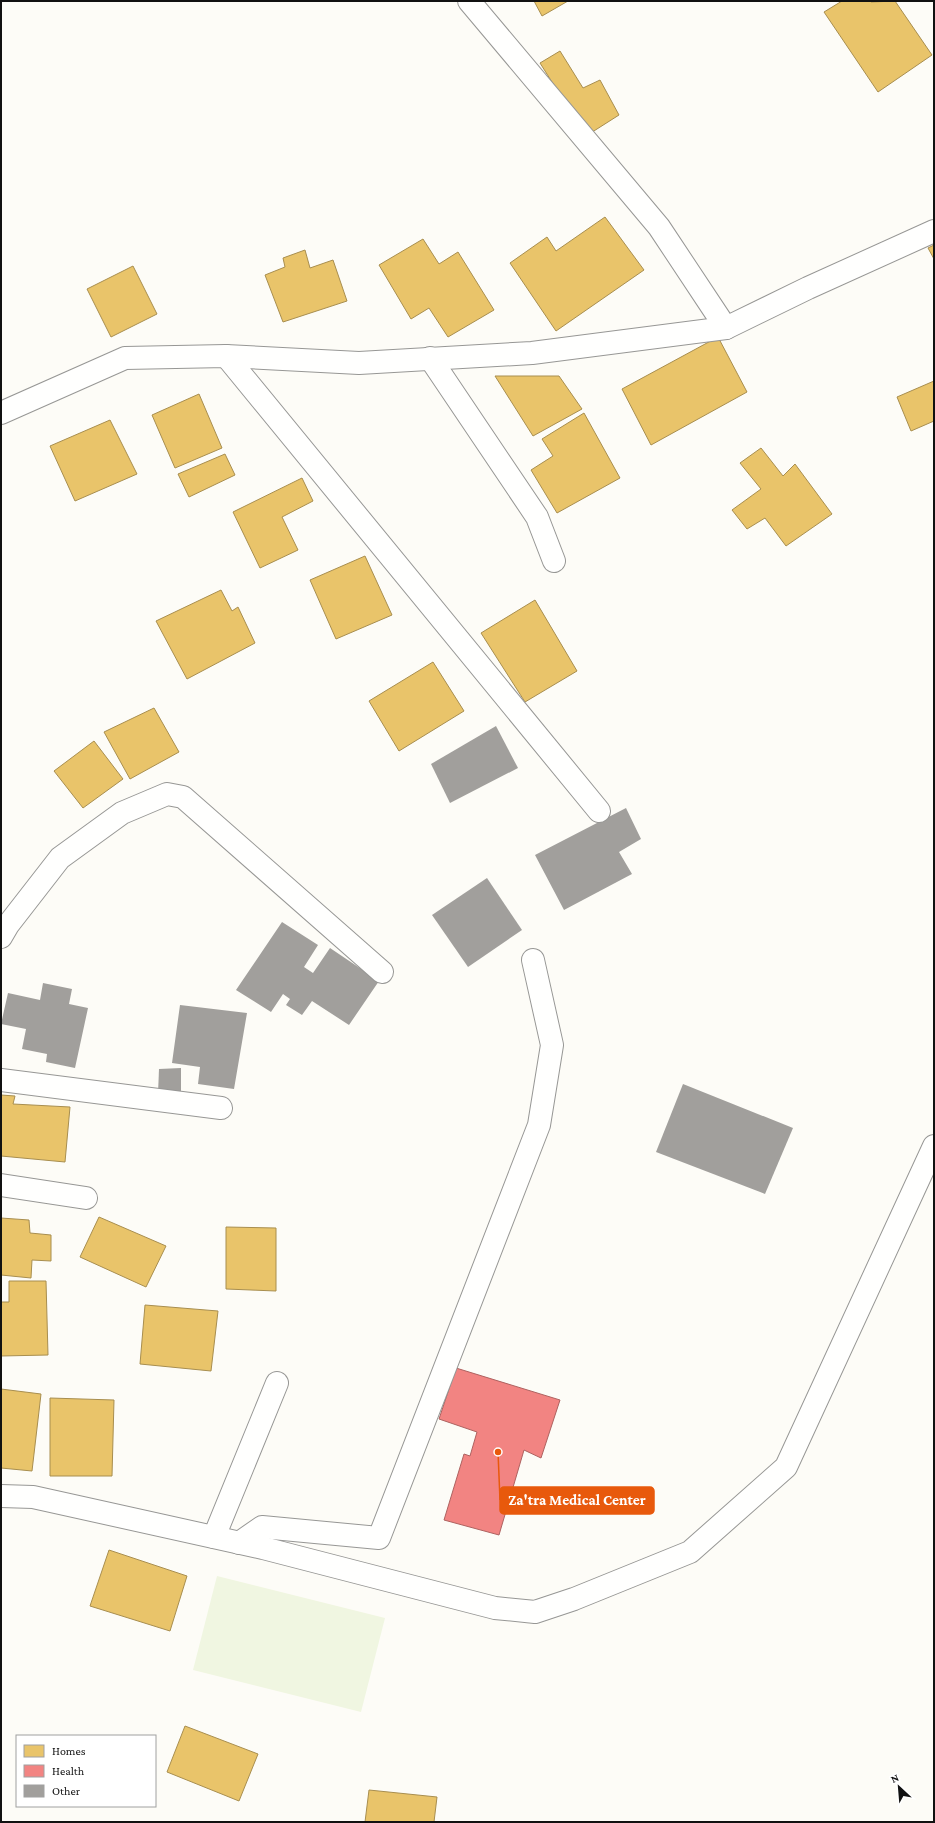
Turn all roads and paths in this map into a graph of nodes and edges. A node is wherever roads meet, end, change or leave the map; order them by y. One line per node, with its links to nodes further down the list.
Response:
1 (469, 1): 3 (street)
2 (934, 231): 3 (street)
3 (726, 328): 5 (street)
4 (226, 356): 5 (street); 6 (street); 8 (street)
5 (430, 358): 7 (street)
6 (1, 413)
7 (554, 561)
8 (599, 811)
9 (1, 937): 11 (street)
10 (532, 960): 20 (street)
11 (382, 972)
12 (1, 1080): 13 (street)
13 (221, 1108)
14 (934, 1146): 20 (street)
15 (1, 1185): 16 (street)
16 (86, 1198)
17 (277, 1383): 19 (street)
18 (1, 1496): 19 (street)
19 (214, 1537): 20 (street)
20 (239, 1543)

